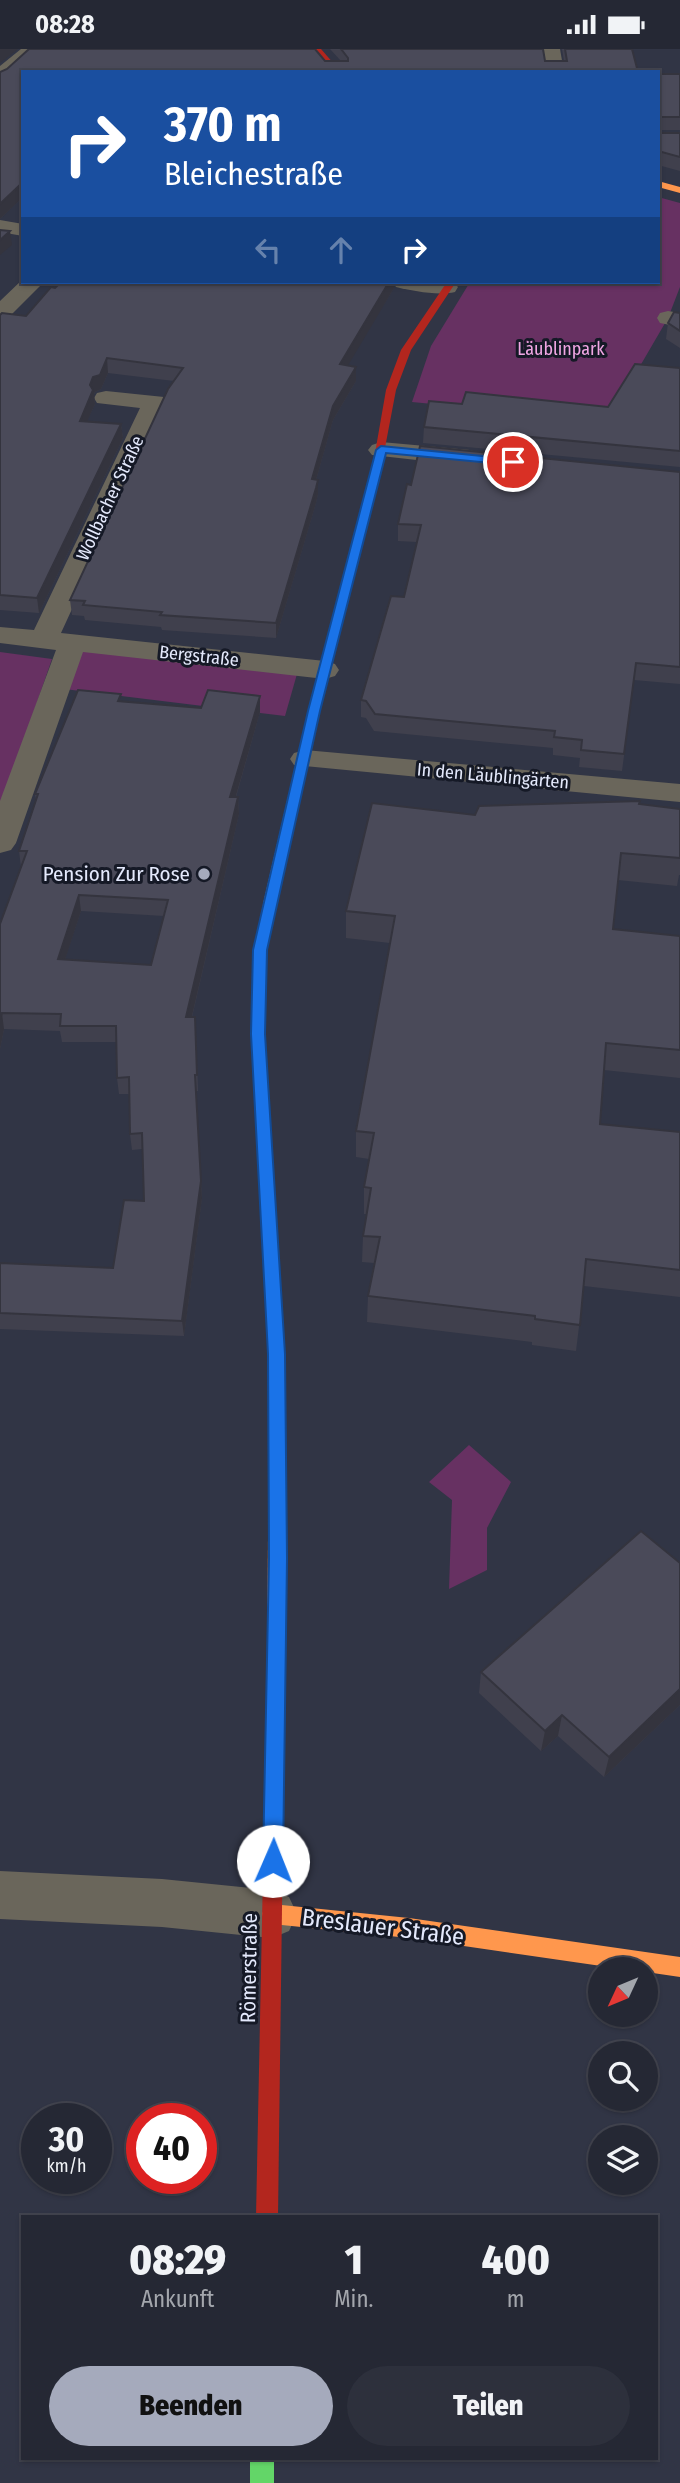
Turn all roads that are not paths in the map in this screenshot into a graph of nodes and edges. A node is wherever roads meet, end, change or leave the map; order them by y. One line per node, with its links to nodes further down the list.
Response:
1 (32, 49): 6 (street)
2 (317, 49): 4 (street)
3 (551, 49): 5 (street)
4 (335, 70)
5 (555, 70)
6 (0, 76)
7 (660, 185): 8 (street)
8 (680, 190)
9 (0, 226): 10 (street)
10 (21, 230)
11 (31, 284): 13 (street)
12 (449, 284): 15 (street, Römerstraße)
13 (0, 313)
14 (106, 398): 18 (street, Wollbacher Straße)
15 (381, 450): 16 (street); 19 (street, Römerstraße)
16 (492, 460)
17 (0, 635): 18 (street, Bergstraße)
18 (58, 641): 19 (street, Bergstraße); 22 (street)
19 (324, 670): 20 (street, Römerstraße)
20 (306, 759): 21 (street, In den Läublingärten); 24 (street, Römerstraße)
21 (680, 793)
22 (0, 843)
23 (0, 1895): 24 (street, Breslauer Straße)
24 (272, 1914): 25 (street, Breslauer Straße); 26 (street, Römerstraße)
25 (680, 1967)
26 (267, 2215)
27 (262, 2460): 28 (street)
28 (262, 2483)

